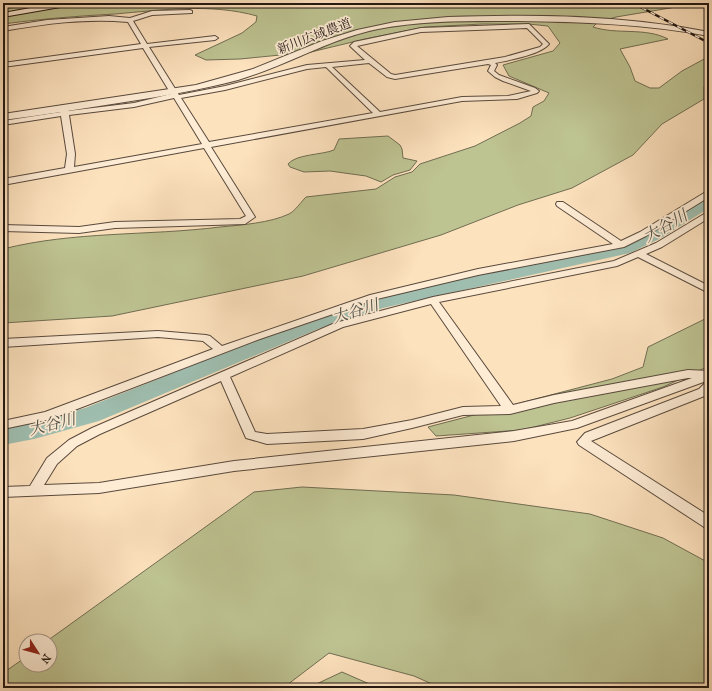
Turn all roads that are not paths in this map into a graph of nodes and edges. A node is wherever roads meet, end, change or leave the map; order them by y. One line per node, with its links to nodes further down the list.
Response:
1 (72, 3): 5 (main road)
2 (343, 3): 3 (main road)
3 (373, 3)
4 (190, 12): 6 (street)
5 (3, 15)
6 (130, 20): 7 (street); 10 (street)
7 (3, 29)
8 (709, 34): 15 (street, 新川広域農道)
9 (214, 38): 10 (street)
10 (144, 46): 13 (street); 15 (street)
11 (370, 61): 12 (street); 12 (street); 14 (street)
12 (490, 62): 17 (street)
13 (3, 65)
14 (328, 65): 15 (street); 17 (street)
15 (175, 95): 16 (street, 新川広域農道); 20 (street)
16 (64, 111): 18 (street, 新川広域農道); 19 (street); 21 (street)
17 (378, 114): 20 (street)
18 (3, 117)
19 (3, 123)
20 (207, 146): 21 (street); 26 (street)
21 (70, 171): 22 (street)
22 (3, 182)
23 (709, 193): 27 (street)
24 (560, 204): 27 (street)
25 (709, 214): 28 (street)
26 (3, 228)
27 (621, 245): 32 (street)
28 (640, 254): 29 (street); 30 (street)
29 (709, 290)
30 (433, 300): 33 (street); 36 (street)
31 (3, 343): 32 (street)
32 (222, 350): 37 (street)
33 (224, 375): 36 (street); 38 (street)
34 (709, 375): 36 (street); 38 (street)
35 (709, 386): 40 (street)
36 (510, 410)
37 (3, 425)
38 (34, 491): 39 (street)
39 (3, 492)
40 (709, 523)

